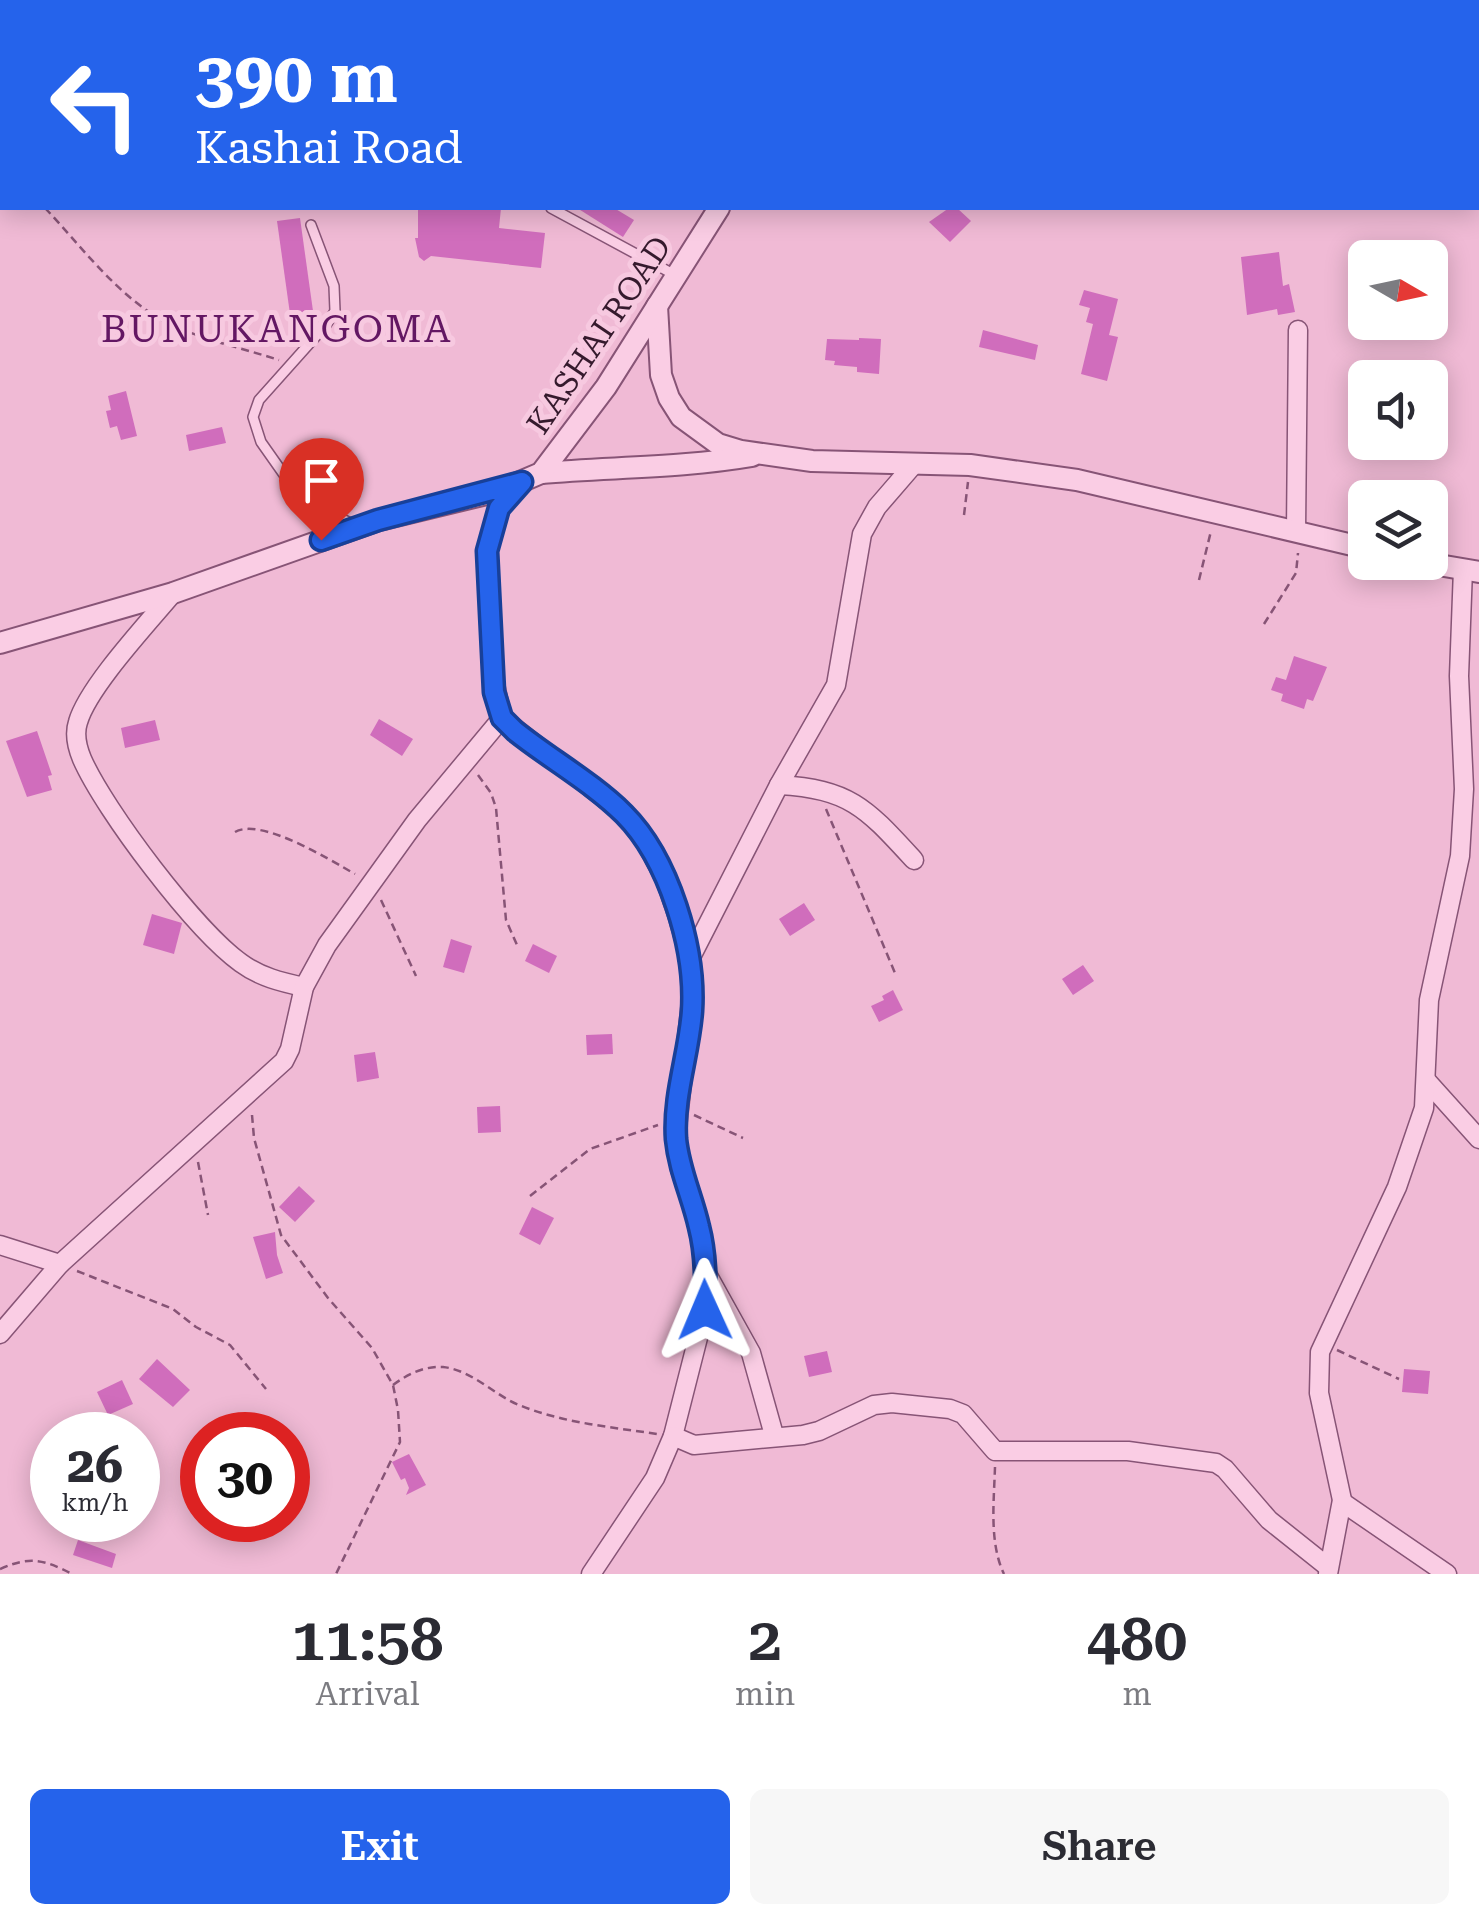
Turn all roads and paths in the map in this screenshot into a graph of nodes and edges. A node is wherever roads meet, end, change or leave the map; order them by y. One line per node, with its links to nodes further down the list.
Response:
1 (47, 210): 8 (path)
2 (566, 210): 5 (lane)
3 (719, 210): 5 (street, KASHAI ROAD)
4 (311, 226): 8 (lane)
5 (677, 276): 6 (street, KASHAI ROAD)
6 (657, 306): 9 (street); 12 (street, KASHAI ROAD)
7 (1298, 330): 16 (street)
8 (290, 364): 15 (lane)
9 (763, 455): 10 (street); 12 (street)
10 (915, 464): 11 (street); 25 (street)
11 (970, 465): 13 (street); 14 (path)
12 (531, 478): 15 (street); 23 (street)
13 (1214, 514): 16 (street); 19 (path)
14 (964, 515)
15 (358, 527): 20 (street)
16 (1296, 531): 17 (street); 21 (path)
17 (1348, 544)
18 (1471, 570): 35 (street)
19 (1199, 580)
20 (173, 593): 22 (street); 34 (street)
21 (1264, 624)
22 (0, 644)
23 (502, 718): 24 (street); 31 (street)
24 (468, 762): 29 (street); 30 (path)
25 (779, 784): 26 (street); 31 (street)
26 (817, 787): 28 (street); 32 (path)
27 (235, 832): 29 (path)
28 (914, 860)
29 (372, 884): 33 (path); 34 (street)
30 (517, 946)
31 (690, 959): 37 (street)
32 (895, 973)
33 (416, 976)
34 (304, 987): 36 (street)
35 (1426, 1080): 39 (street); 47 (street)
36 (250, 1093): 40 (street); 49 (path)
37 (677, 1110): 38 (path); 41 (path); 45 (street)
38 (743, 1138)
39 (1479, 1139)
40 (195, 1143): 42 (path); 44 (street)
41 (530, 1196)
42 (208, 1215)
43 (0, 1245): 44 (street)
44 (60, 1264): 46 (street); 50 (path)
45 (706, 1274): 51 (street); 52 (street)
46 (0, 1334)
47 (1322, 1343): 48 (path); 54 (street)
48 (1399, 1379)
49 (393, 1385): 51 (path); 58 (path)
50 (266, 1390)
51 (673, 1436): 52 (street); 59 (street)
52 (774, 1436): 53 (street)
53 (995, 1451): 56 (street); 60 (path)
54 (1342, 1502): 56 (street); 61 (street)
55 (0, 1569): 57 (path)
56 (1328, 1570)
57 (72, 1574)
58 (336, 1574)
59 (591, 1574)
60 (1004, 1574)
61 (1447, 1574)

